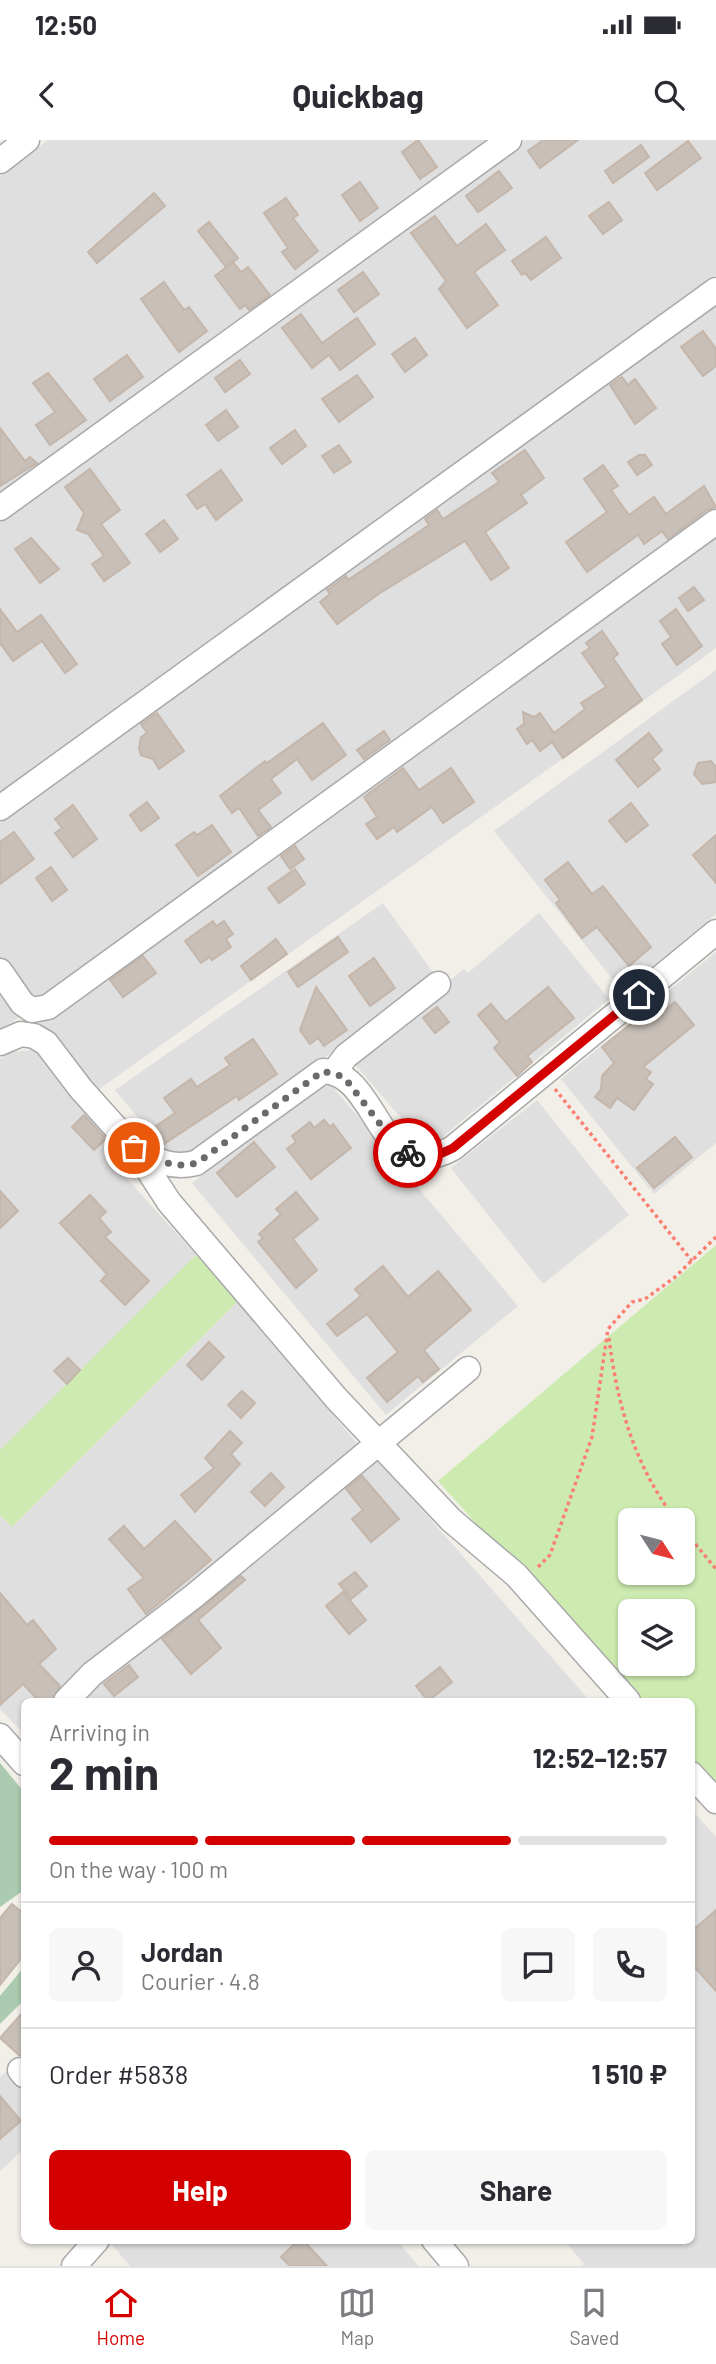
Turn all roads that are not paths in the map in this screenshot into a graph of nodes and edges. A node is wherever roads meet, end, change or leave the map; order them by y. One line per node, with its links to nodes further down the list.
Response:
1 (27, 140): 3 (street)
2 (509, 140): 5 (street)
3 (0, 161)
4 (716, 290): 7 (street)
5 (0, 508)
6 (716, 522): 11 (street)
7 (0, 808)
8 (716, 932): 14 (street)
9 (0, 971): 11 (street)
10 (438, 984): 14 (street)
11 (32, 1010): 12 (street)
12 (28, 1035): 13 (street); 15 (street)
13 (0, 1043)
14 (334, 1072): 15 (street)
15 (134, 1148): 17 (street)
16 (468, 1369): 17 (street)
17 (377, 1443): 18 (street); 19 (street)
18 (69, 1698)
19 (625, 1698)
20 (695, 1777): 21 (street)
21 (716, 1801)
22 (93, 2244): 24 (street)
23 (437, 2244): 25 (street)
24 (74, 2266)
25 (456, 2266)

